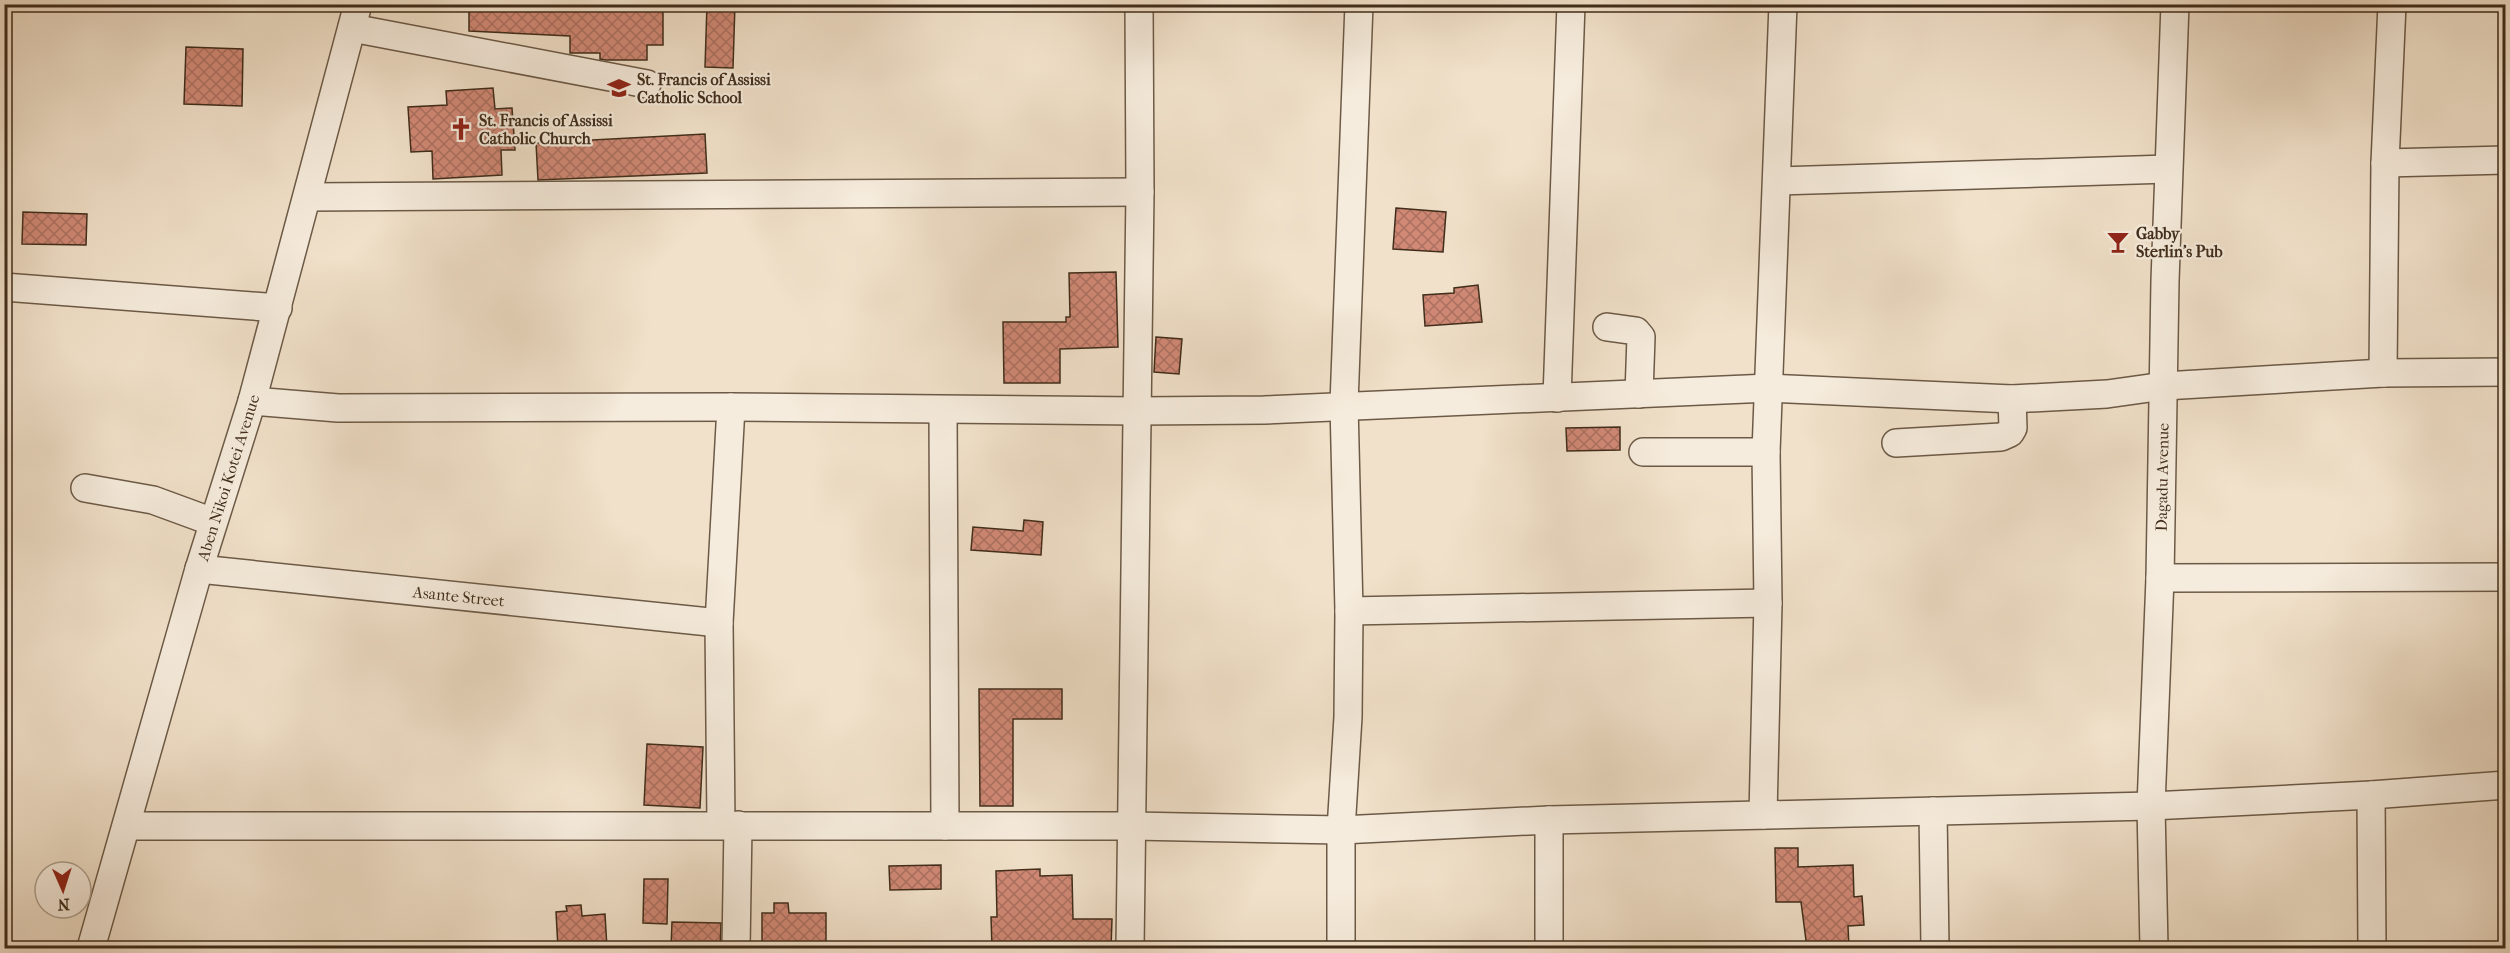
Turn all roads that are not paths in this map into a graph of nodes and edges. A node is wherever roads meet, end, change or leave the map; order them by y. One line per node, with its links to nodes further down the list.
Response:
1 (1139, 4): 13 (street)
2 (1359, 4): 26 (street)
3 (1571, 4): 23 (street)
4 (1784, 4): 12 (street)
5 (2175, 4): 11 (street, Dagadu Avenue)
6 (2392, 4): 10 (street)
7 (355, 16): 8 (street); 14 (street, Aben Nikoi Kotei Avenue)
8 (648, 84)
9 (2505, 160): 10 (street)
10 (2385, 163): 19 (street)
11 (2169, 169): 12 (street); 20 (street, Dagadu Avenue)
12 (1778, 181): 21 (street)
13 (1140, 192): 14 (street); 29 (street)
14 (307, 197): 16 (street, Aben Nikoi Kotei Avenue)
15 (4, 286): 16 (street)
16 (278, 308): 25 (street, Aben Nikoi Kotei Avenue)
17 (1607, 327): 22 (street)
18 (2505, 372): 19 (street)
19 (2383, 373): 20 (street)
20 (2164, 386): 24 (street); 37 (street, Dagadu Avenue)
21 (1769, 388): 22 (street); 24 (street); 32 (street)
22 (1639, 394): 23 (street)
23 (1557, 398): 26 (street)
24 (2012, 399): 30 (street)
25 (252, 401): 27 (street); 34 (street, Aben Nikoi Kotei Avenue)
26 (1344, 404): 29 (street); 39 (street)
27 (731, 408): 28 (street); 40 (street)
28 (943, 411): 29 (street); 49 (street)
29 (1138, 411): 50 (street)
30 (1896, 443)
31 (1642, 452): 32 (street)
32 (1766, 452): 38 (street)
33 (85, 488): 34 (street)
34 (213, 522): 35 (street, Aben Nikoi Kotei Avenue)
35 (199, 569): 40 (street, Asante Street); 48 (street, Aben Nikoi Kotei Avenue)
36 (2505, 577): 37 (street)
37 (2160, 579): 43 (street, Dagadu Avenue)
38 (1768, 603): 39 (street); 45 (street)
39 (1349, 610): 51 (street)
40 (720, 623): 47 (street)
41 (2505, 785): 42 (street)
42 (2371, 795): 43 (street); 59 (street)
43 (2151, 806): 44 (street); 58 (street, Dagadu Avenue)
44 (1933, 811): 45 (street); 57 (street)
45 (1763, 815): 46 (street)
46 (1549, 820): 51 (street); 56 (street)
47 (729, 825): 48 (street); 49 (street); 53 (street)
48 (127, 826): 52 (street, Aben Nikoi Kotei Avenue)
49 (945, 826): 50 (street)
50 (1133, 826): 51 (street); 54 (street)
51 (1341, 830): 55 (street)
52 (91, 948)
53 (736, 948)
54 (1131, 948)
55 (1341, 948)
56 (1549, 948)
57 (1935, 948)
58 (2154, 948)
59 (2372, 948)

